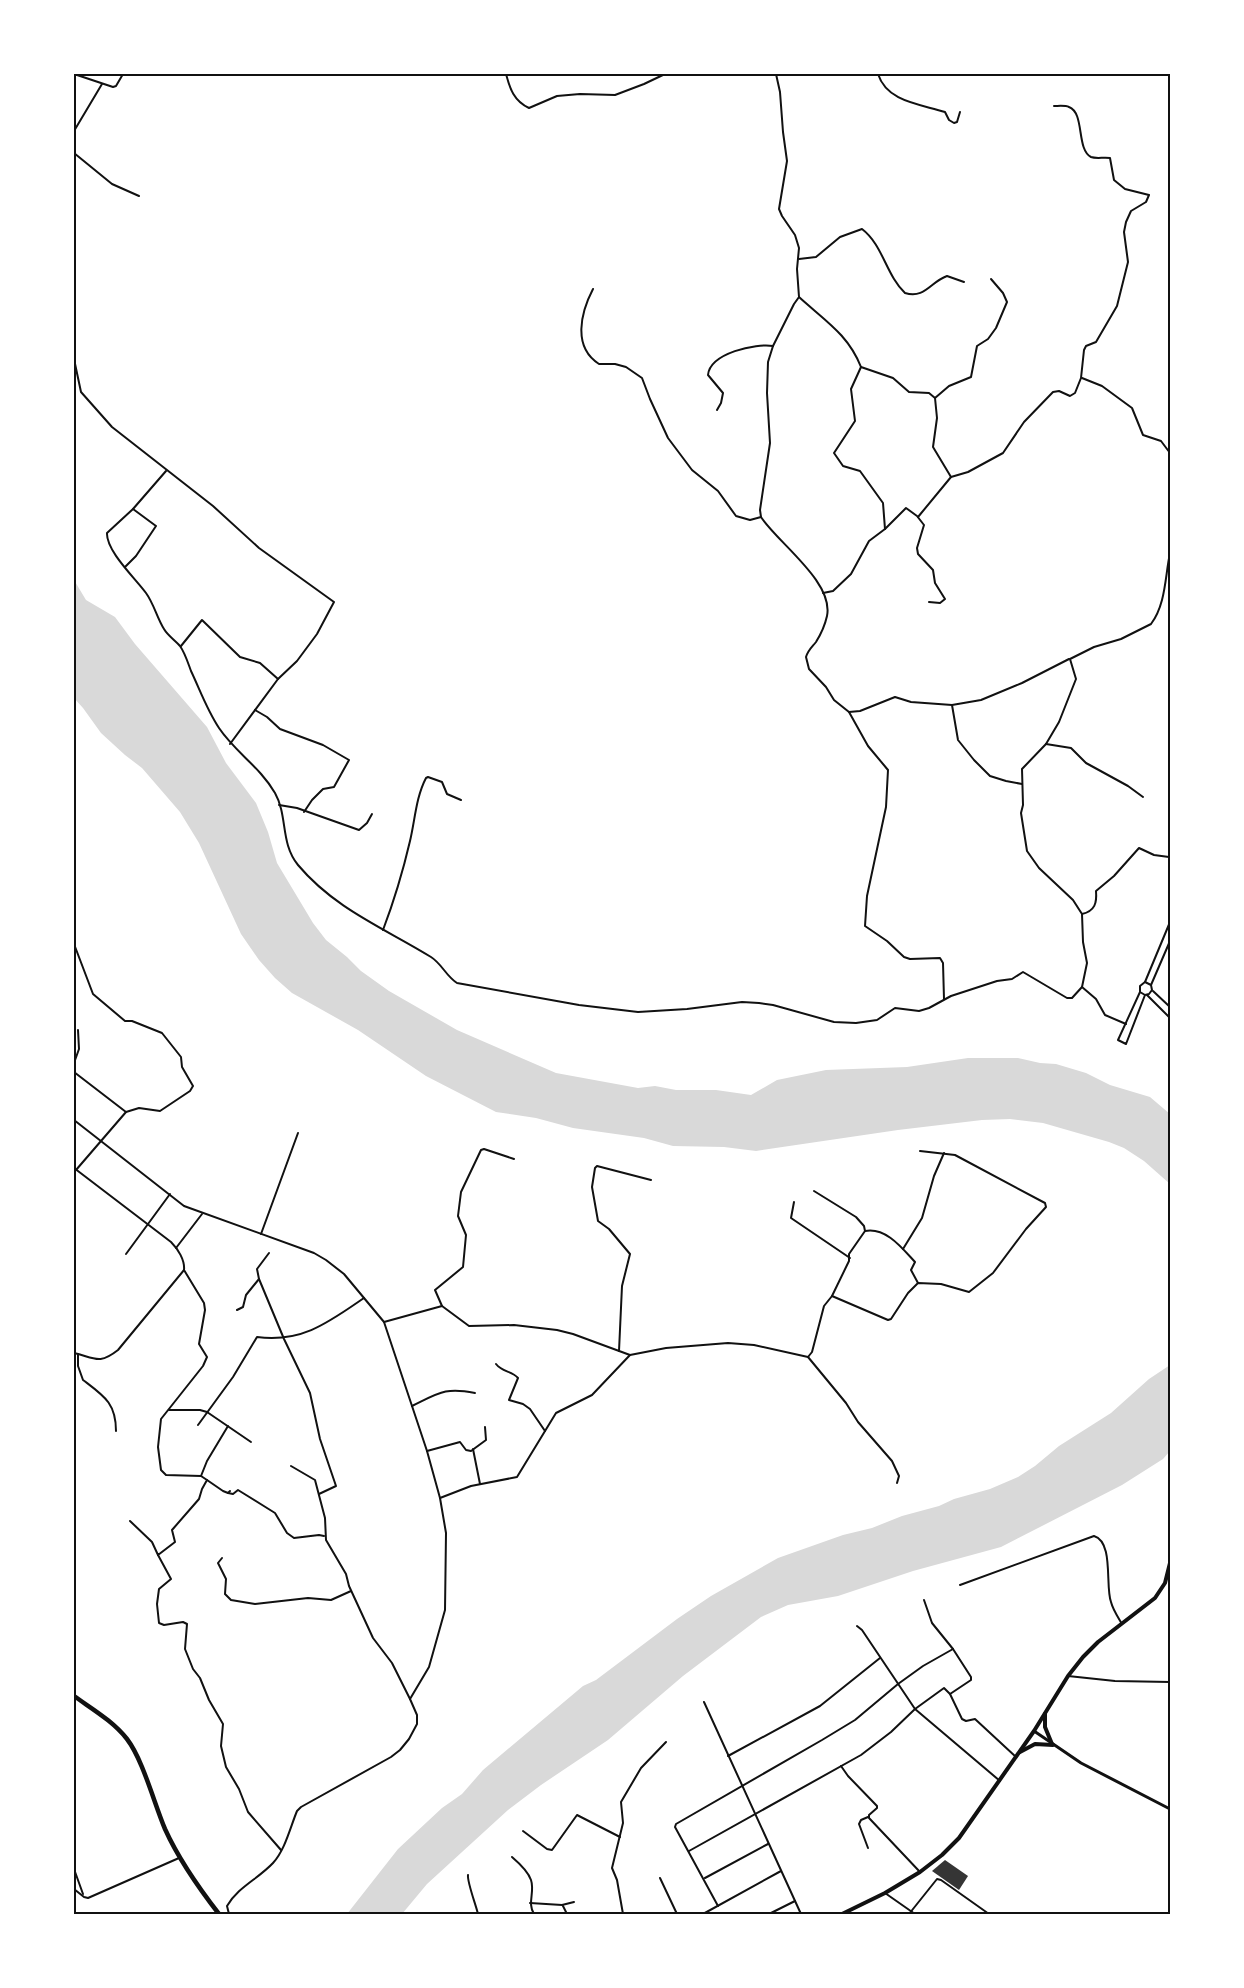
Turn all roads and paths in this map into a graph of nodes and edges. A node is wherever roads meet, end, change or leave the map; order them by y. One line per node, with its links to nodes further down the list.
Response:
1 (74, 74): 7 (street)
2 (123, 74): 7 (street)
3 (506, 74): 4 (street)
4 (665, 74)
5 (776, 74): 13 (street)
6 (878, 74): 9 (street)
7 (102, 84): 10 (street)
8 (1054, 106): 21 (street)
9 (960, 112)
10 (74, 131)
11 (74, 153): 12 (street)
12 (139, 196)
13 (799, 259): 15 (street); 17 (street)
14 (991, 279): 22 (street)
15 (963, 282)
16 (593, 289): 28 (street)
17 (799, 297): 18 (street); 20 (street)
18 (773, 346): 23 (street); 28 (street)
19 (74, 359): 25 (street)
20 (861, 367): 22 (street); 30 (street)
21 (1081, 378): 24 (street); 26 (street)
22 (935, 398): 26 (street)
23 (717, 410)
24 (1170, 453)
25 (166, 471): 27 (street); 39 (street)
26 (951, 477): 29 (street)
27 (133, 509): 32 (street); 32 (street)
28 (761, 517): 35 (street)
29 (918, 517): 30 (street); 36 (street)
30 (885, 529): 35 (street)
31 (1170, 553): 33 (street)
32 (125, 567): 37 (street)
33 (1165, 586): 34 (street); 38 (street)
34 (1170, 588)
35 (823, 593): 42 (street)
36 (929, 602)
37 (181, 647): 39 (street); 43 (street)
38 (1070, 658): 40 (street); 44 (street)
39 (278, 680): 41 (street)
40 (952, 705): 42 (street); 45 (street)
41 (255, 711): 43 (street); 49 (street)
42 (849, 712): 63 (street)
43 (230, 744): 48 (street)
44 (1046, 744): 45 (street); 46 (street)
45 (1022, 784): 52 (street)
46 (1143, 797)
47 (461, 800): 54 (street)
48 (279, 805): 49 (street); 54 (street)
49 (304, 812): 50 (street)
50 (372, 814)
51 (1169, 857): 52 (street)
52 (1082, 914): 59 (street)
53 (1170, 922): 57 (street)
54 (383, 930): 63 (street)
55 (1170, 941): 58 (street)
56 (74, 944): 70 (street)
57 (1145, 982): 58 (street); 61 (street)
58 (1151, 985): 60 (street)
59 (1082, 987): 63 (street); 66 (street)
60 (1152, 990): 62 (street); 64 (street)
61 (1140, 992): 62 (street); 66 (street)
62 (1146, 995): 65 (street); 66 (street)
63 (944, 999)
64 (1170, 1007)
65 (1170, 1018)
66 (1126, 1024)
67 (78, 1029): 68 (street)
68 (74, 1063)
69 (74, 1072): 70 (street)
70 (126, 1112): 73 (street)
71 (74, 1120): 73 (street)
72 (298, 1132): 85 (street)
73 (100, 1141): 77 (street); 80 (street)
74 (920, 1151): 75 (street)
75 (944, 1153): 87 (street); 93 (street)
76 (514, 1159): 96 (street)
77 (75, 1169): 83 (street)
78 (651, 1180): 100 (street)
79 (814, 1191): 84 (street)
80 (170, 1194): 82 (street); 83 (street)
81 (795, 1202): 90 (street)
82 (203, 1213): 85 (street); 86 (street)
83 (147, 1224): 86 (street); 89 (street)
84 (864, 1231): 87 (street); 90 (street)
85 (261, 1234): 95 (street)
86 (176, 1248): 91 (street)
87 (903, 1248): 93 (street)
88 (269, 1253): 92 (street)
89 (126, 1254)
90 (849, 1258): 94 (street)
91 (184, 1270): 102 (street); 108 (street)
92 (259, 1279): 97 (street); 99 (street)
93 (918, 1283): 94 (street)
94 (832, 1296): 104 (street)
95 (364, 1298): 98 (street); 99 (street)
96 (442, 1306): 98 (street); 100 (street)
97 (237, 1310)
98 (384, 1322): 107 (street)
99 (284, 1339): 109 (street); 123 (street)
100 (619, 1351): 103 (street)
101 (74, 1353): 102 (street)
102 (78, 1354): 113 (street)
103 (630, 1355): 104 (street); 114 (street)
104 (808, 1357): 122 (street)
105 (496, 1364): 114 (street)
106 (475, 1393): 107 (street)
107 (412, 1406): 117 (street)
108 (169, 1410): 109 (street); 119 (street)
109 (207, 1412): 110 (street); 111 (street)
110 (198, 1425)
111 (228, 1426): 115 (street); 119 (street)
112 (485, 1427): 116 (street)
113 (116, 1431)
114 (545, 1431): 121 (street)
115 (251, 1442)
116 (473, 1449): 117 (street); 121 (street)
117 (427, 1451): 124 (street)
118 (291, 1466): 123 (street)
119 (201, 1476): 120 (street)
120 (207, 1480): 126 (street); 127 (street)
121 (480, 1484): 124 (street)
122 (897, 1484)
123 (319, 1494): 126 (street)
124 (440, 1498): 142 (street)
125 (130, 1521): 127 (street)
126 (325, 1537): 131 (street)
127 (158, 1555): 162 (street)
128 (222, 1558): 131 (street)
129 (1170, 1563): 133 (main road)
130 (960, 1585): 133 (street)
131 (351, 1592): 142 (street)
132 (924, 1600): 135 (street)
133 (1122, 1624): 137 (main road)
134 (856, 1626): 136 (street)
135 (953, 1649): 139 (street); 140 (street)
136 (880, 1658): 139 (street); 150 (street)
137 (1068, 1676): 138 (street); 145 (main road)
138 (1170, 1682)
139 (898, 1683): 144 (street); 154 (street)
140 (950, 1694): 144 (street); 151 (street)
141 (74, 1696): 165 (highway)
142 (410, 1699): 162 (street)
143 (704, 1702): 150 (street)
144 (915, 1709): 152 (street); 153 (street)
145 (1045, 1714): 146 (main road); 148 (main road)
146 (1034, 1731): 148 (street); 149 (main road)
147 (666, 1742): 159 (street)
148 (1053, 1745): 149 (main road); 155 (street)
149 (1020, 1752): 151 (main road)
150 (728, 1756): 154 (street)
151 (1016, 1757): 153 (main road)
152 (841, 1766): 156 (street); 157 (street)
153 (1000, 1781): 168 (main road)
154 (742, 1786): 156 (street); 163 (street)
155 (1170, 1809)
156 (754, 1814): 160 (street); 163 (street)
157 (868, 1817): 161 (street); 168 (street)
158 (523, 1831): 159 (street)
159 (620, 1837): 186 (street)
160 (768, 1844): 167 (street); 171 (street)
161 (867, 1848)
162 (281, 1850): 182 (street)
163 (689, 1851): 171 (street)
164 (512, 1857): 177 (street)
165 (179, 1858): 174 (street); 181 (highway)
166 (74, 1869): 174 (street)
167 (781, 1871): 175 (street); 179 (street)
168 (920, 1872): 173 (main road)
169 (468, 1875): 183 (street)
170 (660, 1878): 187 (street)
171 (704, 1878): 179 (street)
172 (74, 1889): 174 (street)
173 (885, 1893): 180 (street); 191 (main road)
174 (84, 1897)
175 (795, 1901): 189 (street); 190 (street)
176 (574, 1902): 178 (street)
177 (530, 1903): 178 (street); 184 (street)
178 (562, 1905): 185 (street)
179 (718, 1906): 188 (street)
180 (910, 1913): 192 (street); 193 (street)
181 (219, 1914)
182 (229, 1914)
183 (478, 1914)
184 (534, 1914)
185 (567, 1914)
186 (623, 1914)
187 (677, 1914)
188 (703, 1914)
189 (769, 1914)
190 (801, 1914)
191 (842, 1914)
192 (915, 1914)
193 (989, 1914)

